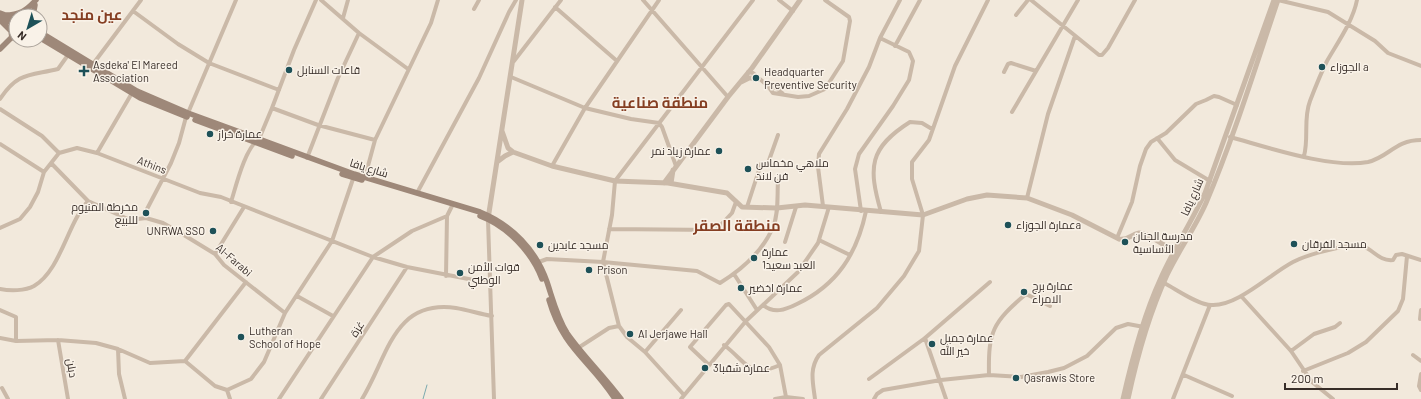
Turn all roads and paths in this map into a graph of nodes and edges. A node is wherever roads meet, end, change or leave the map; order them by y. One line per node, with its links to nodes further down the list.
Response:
1 (142, 0): 31 (street)
2 (236, 0): 51 (street)
3 (316, 0): 60 (street)
4 (321, 0): 35 (street)
5 (348, 0): 35 (street)
6 (438, 0): 55 (street)
7 (479, 0): 29 (street)
8 (516, 0): 99 (street)
9 (522, 0): 49 (street)
10 (561, 0): 28 (street)
11 (643, 0): 30 (street)
12 (659, 0): 30 (street)
13 (753, 0): 54 (street)
14 (778, 0): 32 (street)
15 (800, 0): 32 (street)
16 (825, 0): 58 (street)
17 (900, 0): 43 (street)
18 (920, 0): 46 (street)
19 (988, 0): 72 (street)
20 (1028, 0): 34 (street)
21 (1032, 0): 39 (street)
22 (1078, 0): 39 (street)
23 (1135, 0): 41 (street)
24 (1274, 0): 64 (street, شارع يافا)
25 (1278, 0): 37 (street); 75 (street)
26 (1357, 0): 37 (street)
27 (36, 2): 33 (main road)
28 (555, 7): 49 (street); 50 (street)
29 (474, 9)
30 (653, 9): 50 (street); 54 (street)
31 (133, 11): 51 (street); 52 (street)
32 (793, 11): 58 (street)
33 (2, 15)
34 (1016, 15)
35 (343, 18): 40 (street)
36 (0, 20): 38 (main road)
37 (1348, 25): 53 (street); 84 (street)
38 (8, 26)
39 (1062, 26): 41 (street); 56 (street)
40 (358, 33): 55 (street); 71 (street)
41 (1075, 36): 100 (street)
42 (48, 37): 52 (main road, شارع يافا)
43 (880, 38): 46 (street); 108 (street)
44 (8, 42): 47 (main road)
45 (48, 43): 48 (main road, شارع يافا)
46 (896, 46): 110 (street)
47 (0, 48)
48 (68, 55): 61 (main road, شارع يافا); 63 (street)
49 (514, 61): 59 (street)
50 (617, 61): 66 (street)
51 (209, 63): 60 (street); 69 (street)
52 (93, 64): 69 (main road, شارع يافا)
53 (1421, 66)
54 (703, 67): 62 (street); 70 (street)
55 (408, 69): 77 (street)
56 (1036, 71): 57 (street); 68 (street)
57 (1004, 72)
58 (752, 74): 62 (street)
59 (511, 78): 66 (street); 73 (street)
60 (279, 90): 65 (street)
61 (132, 94): 69 (main road, شارع يافا); 83 (street)
62 (728, 97): 89 (street)
63 (0, 99)
64 (1237, 105): 75 (street, شارع يافا); 76 (street)
65 (272, 108): 71 (street); 79 (street)
66 (585, 108): 70 (street); 88 (street)
67 (0, 109): 82 (street)
68 (1012, 112)
69 (187, 115): 79 (main road, شارع يافا); 93 (street)
70 (659, 123): 89 (street); 94 (street)
71 (318, 125): 77 (street); 85 (street)
72 (932, 129): 111 (street); 112 (street)
73 (502, 131): 81 (street); 86 (street)
74 (778, 135): 107 (street)
75 (1229, 137): 84 (street); 96 (street, شارع يافا); 122 (street)
76 (1157, 138): 96 (street); 118 (street)
77 (375, 140): 92 (street)
78 (1421, 140): 84 (street)
79 (256, 141): 85 (main road, شارع يافا); 91 (main road, شارع يافا); 102 (street)
80 (0, 144): 90 (street)
81 (513, 152): 86 (street); 88 (street)
82 (60, 153): 83 (street, Athins); 87 (street)
83 (97, 153): 93 (street, Athins)
84 (1304, 156)
85 (307, 158): 91 (main road, شارع يافا)
86 (497, 162): 115 (street)
87 (52, 164): 90 (street); 101 (street)
88 (552, 166): 94 (street)
89 (674, 168): 97 (street); 98 (street)
90 (44, 172): 116 (street)
91 (354, 176): 92 (main road, شارع يافا); 104 (main road, شارع يافا); 120 (street)
92 (365, 177): 99 (main road, شارع يافا)
93 (163, 179): 102 (street, Athins); 114 (street)
94 (615, 181): 97 (street); 117 (street)
95 (778, 181): 109 (street)
96 (1210, 181): 122 (street, شارع يافا)
97 (664, 183): 98 (street)
98 (671, 183): 103 (street)
99 (417, 193): 115 (main road, شارع يافا)
100 (1027, 198): 112 (street); 118 (street)
101 (88, 201): 114 (street, Al-Farabi); 137 (street)
102 (231, 202): 106 (street, Athins)
103 (736, 202): 107 (street); 117 (street)
104 (452, 206): 113 (street); 115 (main road, شارع يافا)
105 (796, 206): 108 (street); 109 (street); 121 (street)
106 (244, 207): 120 (street, Athins); 123 (street)
107 (747, 207): 109 (street)
108 (826, 207): 110 (street); 119 (street)
109 (777, 208): 131 (street)
110 (864, 211): 111 (street); 124 (street)
111 (881, 212): 112 (street)
112 (923, 215): 193 (street)
113 (447, 216): 126 (street); 132 (street)
114 (146, 218): 123 (street, Al-Farabi)
115 (488, 218): 128 (main road, شارع يافا); 136 (street)
116 (0, 228)
117 (609, 229): 129 (street)
118 (1117, 238): 122 (street)
119 (820, 240): 124 (street); 140 (street)
120 (332, 241): 126 (street, Athins); 138 (street)
121 (785, 242)
122 (1176, 253): 135 (street); 154 (street, شارع يافا)
123 (215, 254): 133 (street, Al-Farabi)
124 (850, 255): 140 (street)
125 (1407, 256): 127 (street); 139 (street); 169 (street)
126 (373, 257): 130 (street, Athins); 148 (street)
127 (1421, 260)
128 (537, 262): 129 (street); 160 (main road, شارع يافا)
129 (604, 262): 131 (street); 153 (street)
130 (407, 267): 132 (street, Athins); 186 (street, غزة)
131 (734, 274): 145 (street)
132 (446, 276): 136 (street, Athins)
133 (246, 282): 147 (street, Al-Farabi); 165 (street)
134 (990, 282): 156 (street)
135 (1164, 283): 141 (street); 154 (street)
136 (489, 284): 149 (street)
137 (0, 290)
138 (297, 296): 147 (street); 148 (street)
139 (1241, 296): 141 (street); 162 (street)
140 (763, 305): 145 (street)
141 (1210, 305): 172 (street)
142 (1050, 306): 171 (street)
143 (0, 310): 157 (street)
144 (681, 310): 163 (street)
145 (757, 310): 151 (street)
146 (1421, 310): 150 (street)
147 (285, 313): 176 (street)
148 (333, 316): 185 (street)
149 (492, 316): 187 (street); 188 (street)
150 (1420, 320)
151 (746, 321): 159 (street); 167 (street); 168 (street)
152 (1340, 324): 162 (street)
153 (619, 326): 160 (street); 163 (street)
154 (1145, 327): 171 (street); 196 (street, شارع يافا); 197 (street)
155 (0, 338): 157 (street)
156 (925, 338): 173 (street); 174 (street)
157 (16, 340): 158 (street)
158 (58, 340): 161 (street); 182 (street, دبلن)
159 (724, 345): 167 (street); 168 (street)
160 (577, 349): 189 (main road, شارع يافا); 190 (main road, شارع يافا)
161 (118, 350): 165 (street); 183 (street)
162 (1291, 351): 169 (street)
163 (645, 352): 179 (street)
164 (1413, 355): 166 (street)
165 (185, 361): 176 (street)
166 (1421, 361)
167 (708, 364): 179 (street)
168 (780, 365): 180 (street)
169 (1303, 371): 199 (street)
170 (1421, 374): 177 (street)
171 (989, 375): 174 (street)
172 (1184, 375): 178 (street); 198 (street)
173 (869, 379)
174 (941, 380): 194 (street); 195 (street)
175 (2, 388): 181 (street)
176 (227, 390): 184 (street)
177 (1421, 390)
178 (1232, 396)
179 (682, 397)
180 (786, 397): 191 (street); 192 (street)
181 (8, 399)
182 (68, 399)
183 (125, 399)
184 (230, 399)
185 (279, 399)
186 (321, 399)
187 (362, 399)
188 (494, 399)
189 (615, 399)
190 (621, 399)
191 (775, 399)
192 (803, 399)
193 (815, 399)
194 (874, 399)
195 (946, 399)
196 (1123, 399)
197 (1128, 399)
198 (1174, 399)
199 (1333, 399)

